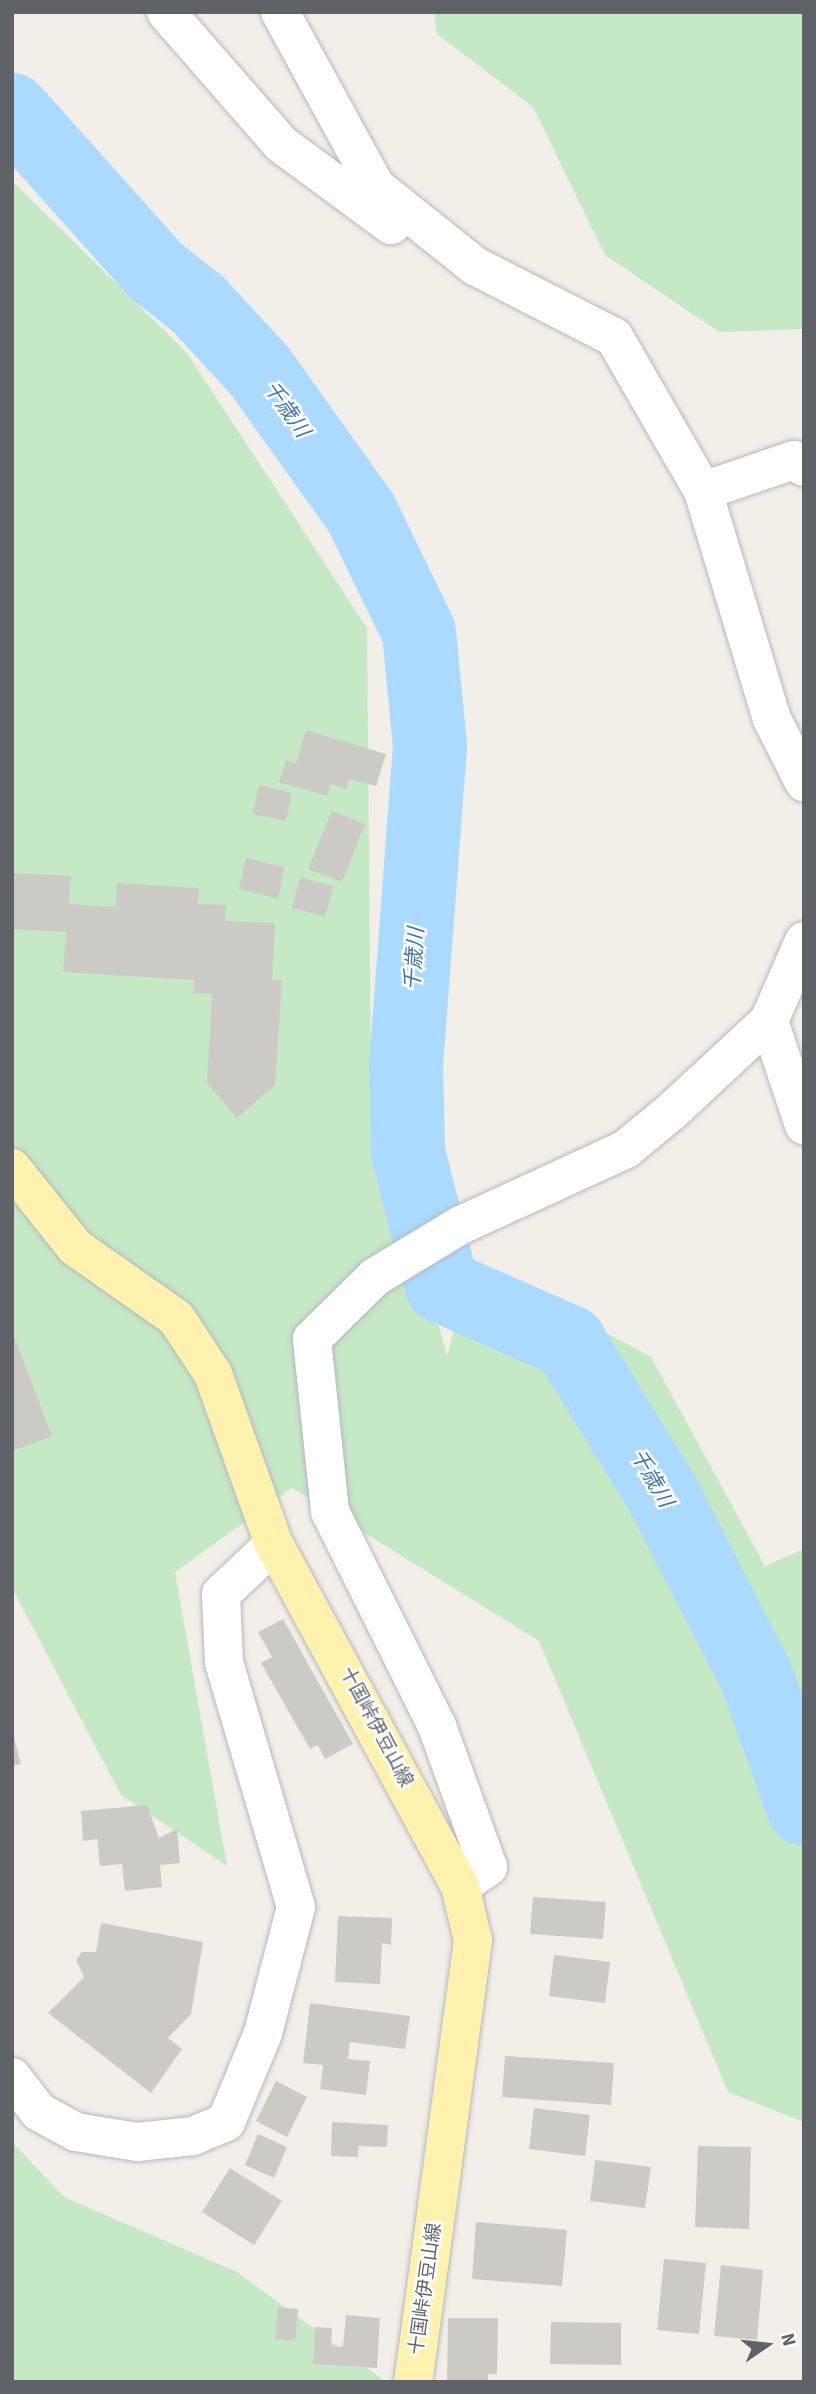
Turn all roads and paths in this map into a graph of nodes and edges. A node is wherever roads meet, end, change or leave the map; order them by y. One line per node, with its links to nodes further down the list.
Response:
1 (166, 12): 3 (street)
2 (280, 12): 3 (street)
3 (452, 248): 5 (street)
4 (804, 467): 5 (street)
5 (703, 492): 6 (street)
6 (804, 782)
7 (804, 941): 8 (street)
8 (769, 1021): 9 (street); 12 (street)
9 (804, 1125)
10 (12, 1168): 11 (main road, 十国峠伊豆山線)
11 (274, 1545): 12 (main road, 十国峠伊豆山線); 13 (street)
12 (460, 1886): 14 (main road, 十国峠伊豆山線)
13 (12, 2077)
14 (413, 2382)

